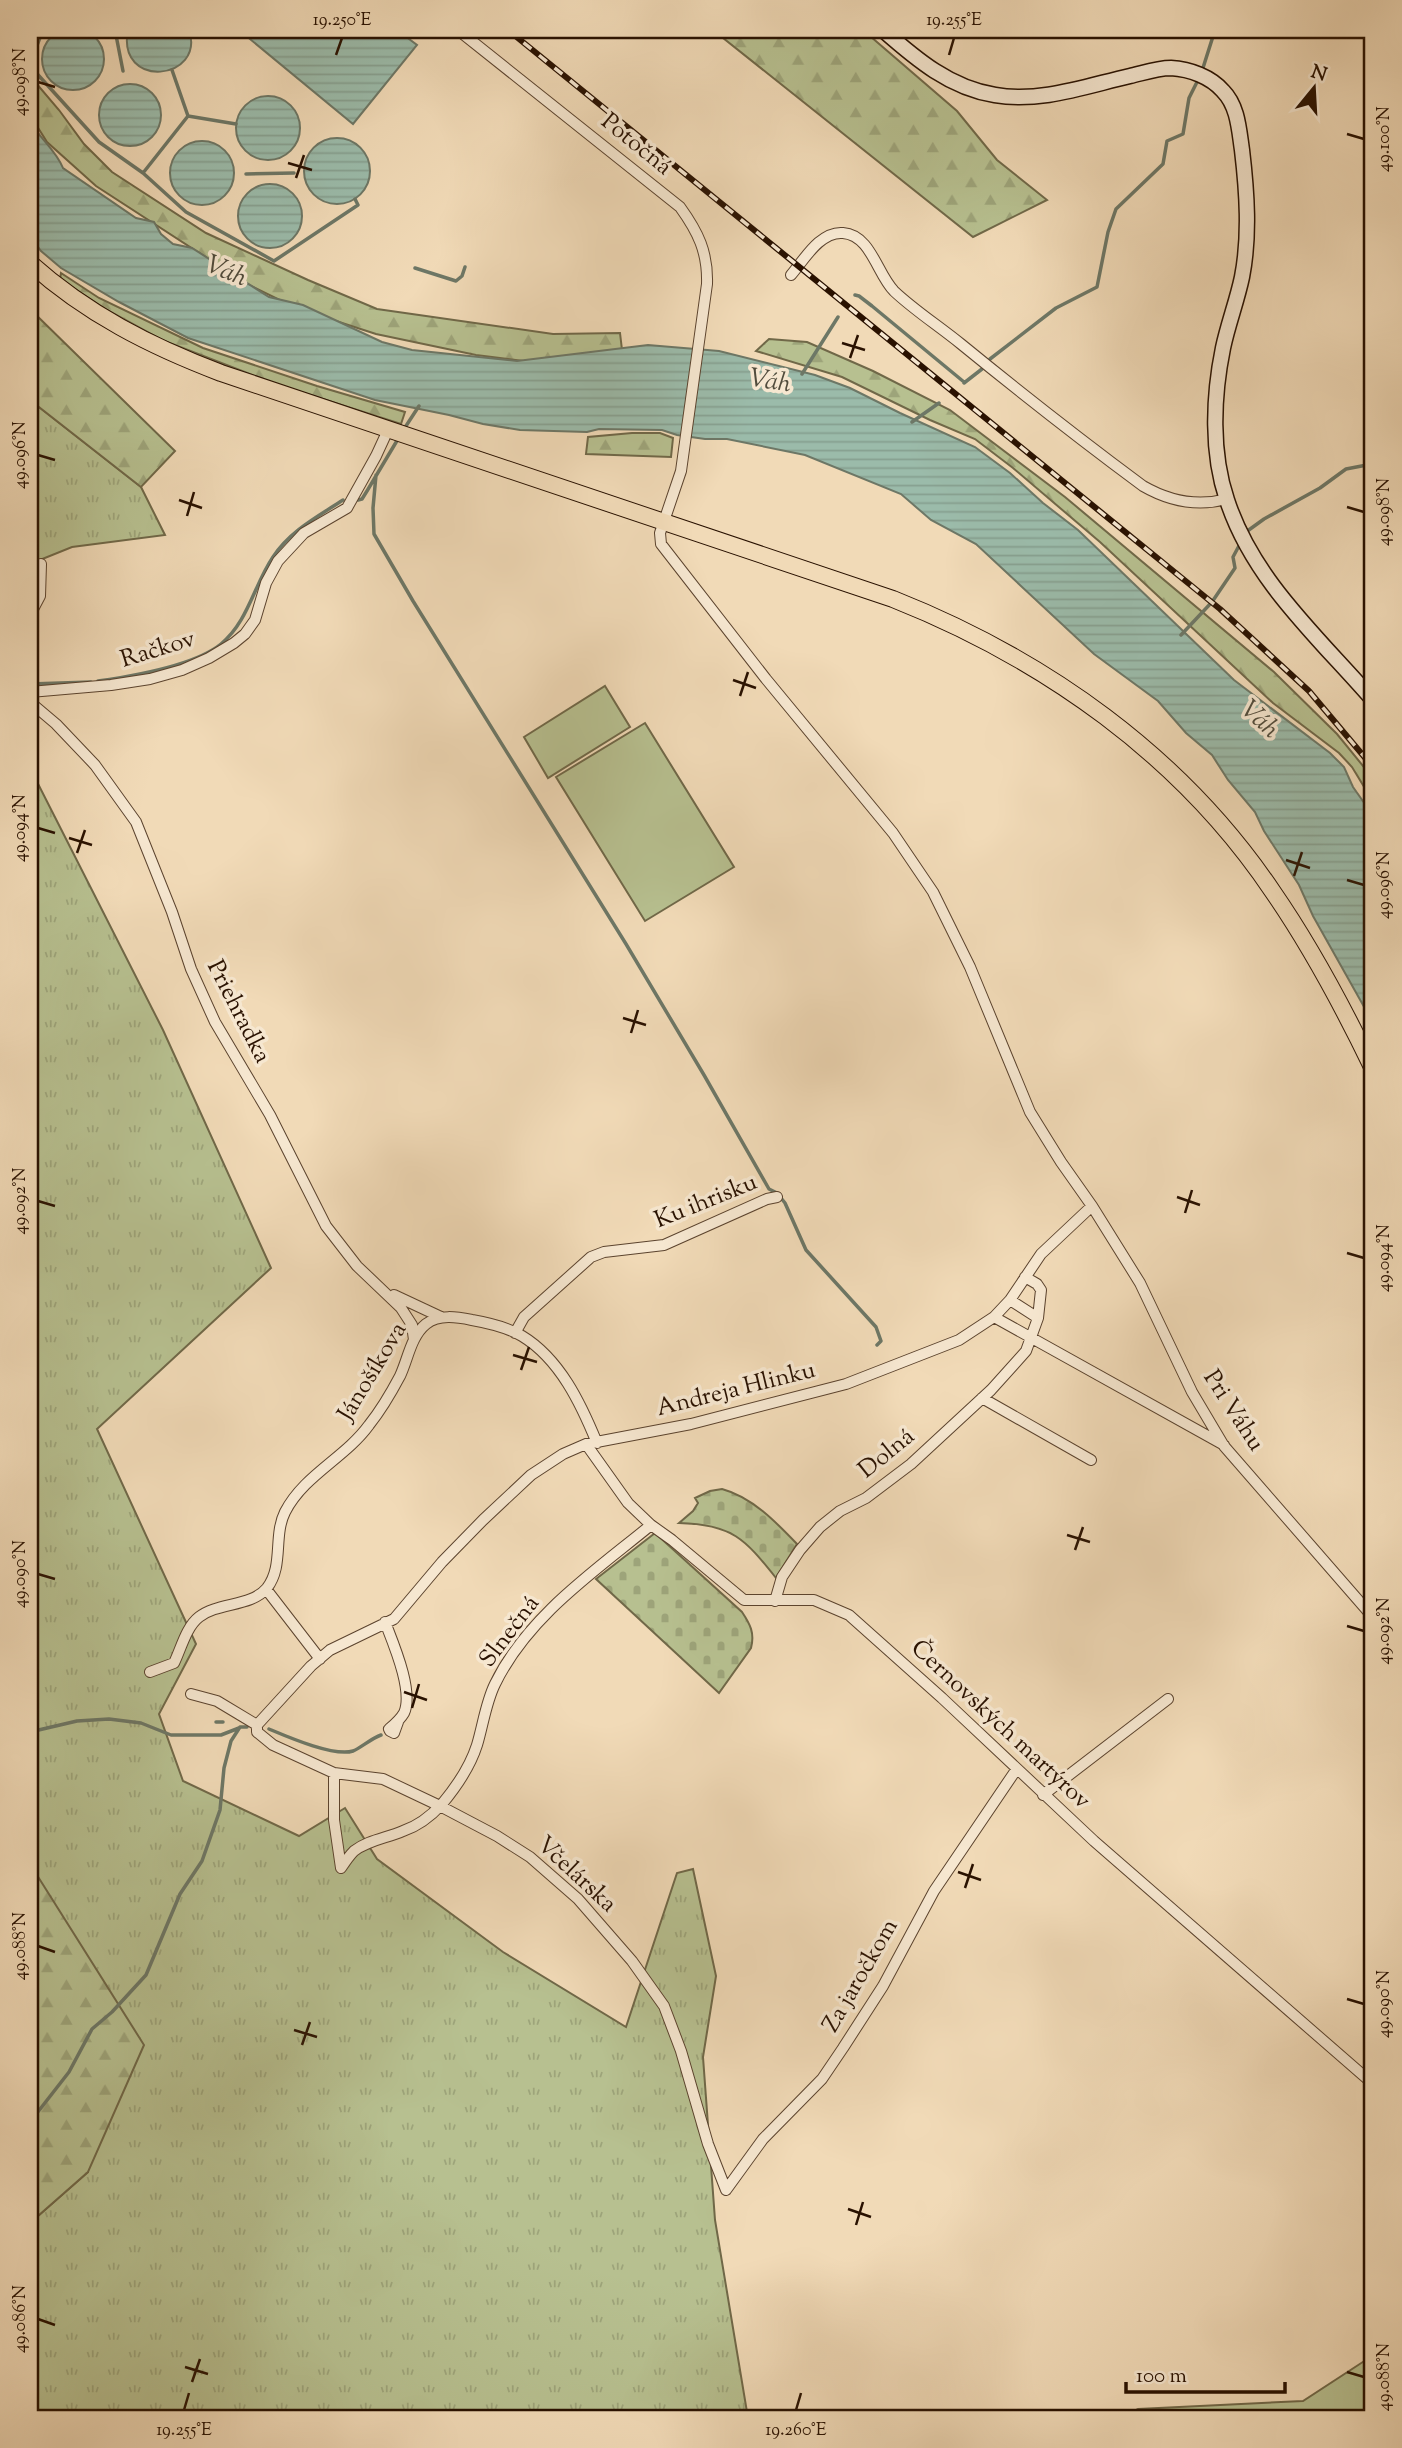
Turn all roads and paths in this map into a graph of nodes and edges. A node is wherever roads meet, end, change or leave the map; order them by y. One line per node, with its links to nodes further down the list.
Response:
1 (458, 30): 7 (street, Potočná)
2 (883, 30): 6 (street)
3 (30, 263): 5 (main road)
4 (791, 275): 6 (street)
5 (397, 433): 7 (main road); 10 (street, Račkov)
6 (1227, 499): 11 (street)
7 (663, 522): 13 (main road); 15 (street, Pri Váhu)
8 (41, 564): 9 (street)
9 (30, 615)
10 (30, 692)
11 (1372, 699)
12 (30, 702): 17 (street, Priehradka)
13 (1372, 1067)
14 (777, 1197): 22 (street, Ku ihrisku)
15 (1092, 1206): 16 (street, Andreja Hlinku); 28 (street, Pri Váhu)
16 (1025, 1277): 18 (street, Andreja Hlinku); 21 (street)
17 (381, 1287): 19 (street); 24 (street, Priehradka)
18 (1010, 1300): 20 (street, Andreja Hlinku); 21 (street)
19 (440, 1317): 22 (street, Jánošíkova); 24 (street, Jánošíkova)
20 (994, 1317): 23 (street); 26 (street, Andreja Hlinku)
21 (1038, 1318): 23 (street)
22 (515, 1333): 26 (street, Jánošíkova)
23 (1032, 1339): 25 (street, Dolná); 28 (street)
24 (414, 1340): 31 (street, Jánošíkova)
25 (982, 1398): 29 (street); 32 (street, Dolná)
26 (597, 1443): 27 (street, Andreja Hlinku)
27 (586, 1444): 30 (street, Černovských martýrov); 34 (street, Andreja Hlinku)
28 (1224, 1446): 33 (street, Pri Váhu)
29 (1091, 1460)
30 (651, 1525): 32 (street, Černovských martýrov); 44 (street, Slnečná)
31 (266, 1589): 35 (street); 36 (street)
32 (775, 1601): 41 (street, Černovských martýrov)
33 (1372, 1616)
34 (390, 1620): 35 (street); 39 (street)
35 (320, 1659): 40 (street)
36 (150, 1672)
37 (191, 1694): 40 (street, Včelárska)
38 (1168, 1699): 43 (street)
39 (398, 1722)
40 (257, 1728): 42 (street, Včelárska)
41 (1016, 1770): 43 (street, Černovských martýrov); 46 (street, Za jaročkom)
42 (334, 1773): 44 (street, Včelárska); 44 (street, Slnečná)
43 (1044, 1795): 45 (street, Černovských martýrov)
44 (440, 1806): 46 (street, Včelárska)
45 (1372, 2083)
46 (726, 2190)

